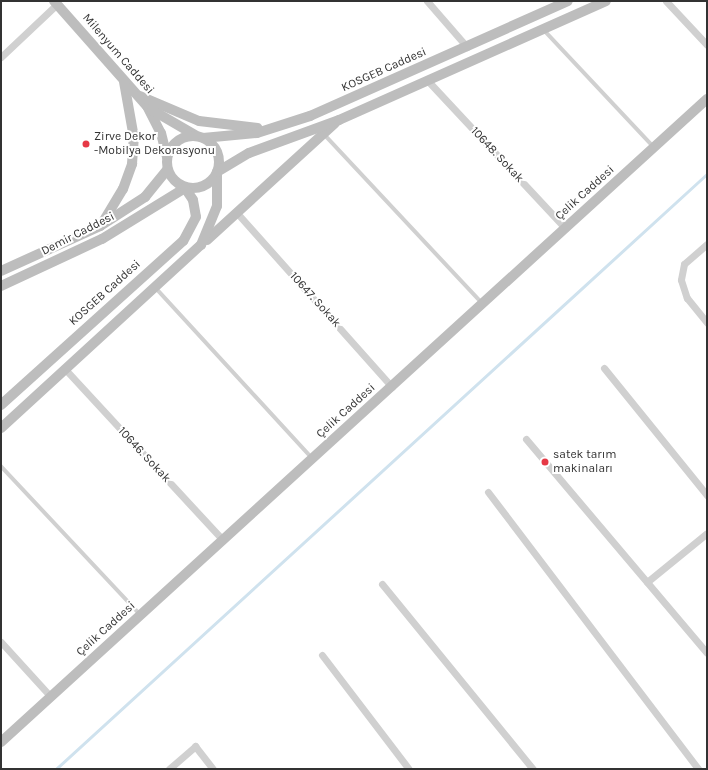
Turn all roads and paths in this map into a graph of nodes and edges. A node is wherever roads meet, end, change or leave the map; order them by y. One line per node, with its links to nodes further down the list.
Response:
1 (427, 1): 8 (street)
2 (568, 1): 8 (main road, KOSGEB Caddesi)
3 (606, 1): 6 (main road)
4 (666, 1): 7 (street)
5 (55, 3): 9 (street); 10 (main road, Milenyum Caddesi)
6 (544, 29): 11 (main road); 19 (lane)
7 (707, 45)
8 (467, 46): 16 (main road, KOSGEB Caddesi)
9 (1, 57)
10 (124, 80): 12 (main road, Milenyum Caddesi); 25 (main road)
11 (428, 81): 15 (main road); 26 (street, 10648. Sokak)
12 (136, 94): 14 (main road, Milenyum Caddesi); 16 (main road)
13 (707, 98): 19 (main road, Çelik Caddesi)
14 (147, 106): 18 (main road, Milenyum Caddesi); 20 (main road, Milenyum Caddesi)
15 (338, 120): 17 (main road); 22 (main road)
16 (276, 128): 18 (main road, KOSGEB Caddesi)
17 (323, 134): 24 (main road); 32 (lane)
18 (200, 137): 20 (main road); 22 (main road)
19 (654, 147): 26 (main road, Çelik Caddesi)
20 (167, 156): 21 (main road)
21 (167, 170): 23 (main road); 25 (main road, Demir Caddesi)
22 (217, 172): 23 (main road); 28 (main road)
23 (185, 188): 30 (main road, Demir Caddesi); 37 (main road, KOSGEB Caddesi)
24 (237, 213): 28 (main road); 36 (street, 10647. Sokak)
25 (100, 226): 29 (main road, Demir Caddesi)
26 (566, 228): 32 (main road, Çelik Caddesi)
27 (707, 244): 33 (street)
28 (201, 245): 31 (main road)
29 (1, 271)
30 (1, 286)
31 (155, 287): 35 (main road); 40 (lane)
32 (482, 304): 36 (main road, Çelik Caddesi)
33 (707, 323)
34 (604, 368): 43 (street)
35 (65, 369): 38 (main road); 45 (street, 10646. Sokak)
36 (392, 387): 40 (main road, Çelik Caddesi)
37 (1, 405)
38 (1, 428)
39 (526, 438): 46 (street)
40 (312, 459): 45 (main road, Çelik Caddesi)
41 (1, 466): 48 (lane)
42 (488, 492): 58 (street)
43 (707, 495)
44 (707, 533): 46 (street)
45 (223, 540): 48 (main road, Çelik Caddesi)
46 (647, 582): 50 (street)
47 (382, 584): 57 (street)
48 (141, 614): 52 (main road, Çelik Caddesi)
49 (1, 642): 52 (street)
50 (707, 653)
51 (322, 656): 56 (street)
52 (51, 697): 53 (main road, Çelik Caddesi)
53 (1, 742)
54 (169, 769): 55 (street)
55 (213, 769)
56 (409, 769)
57 (534, 769)
58 (698, 769)

